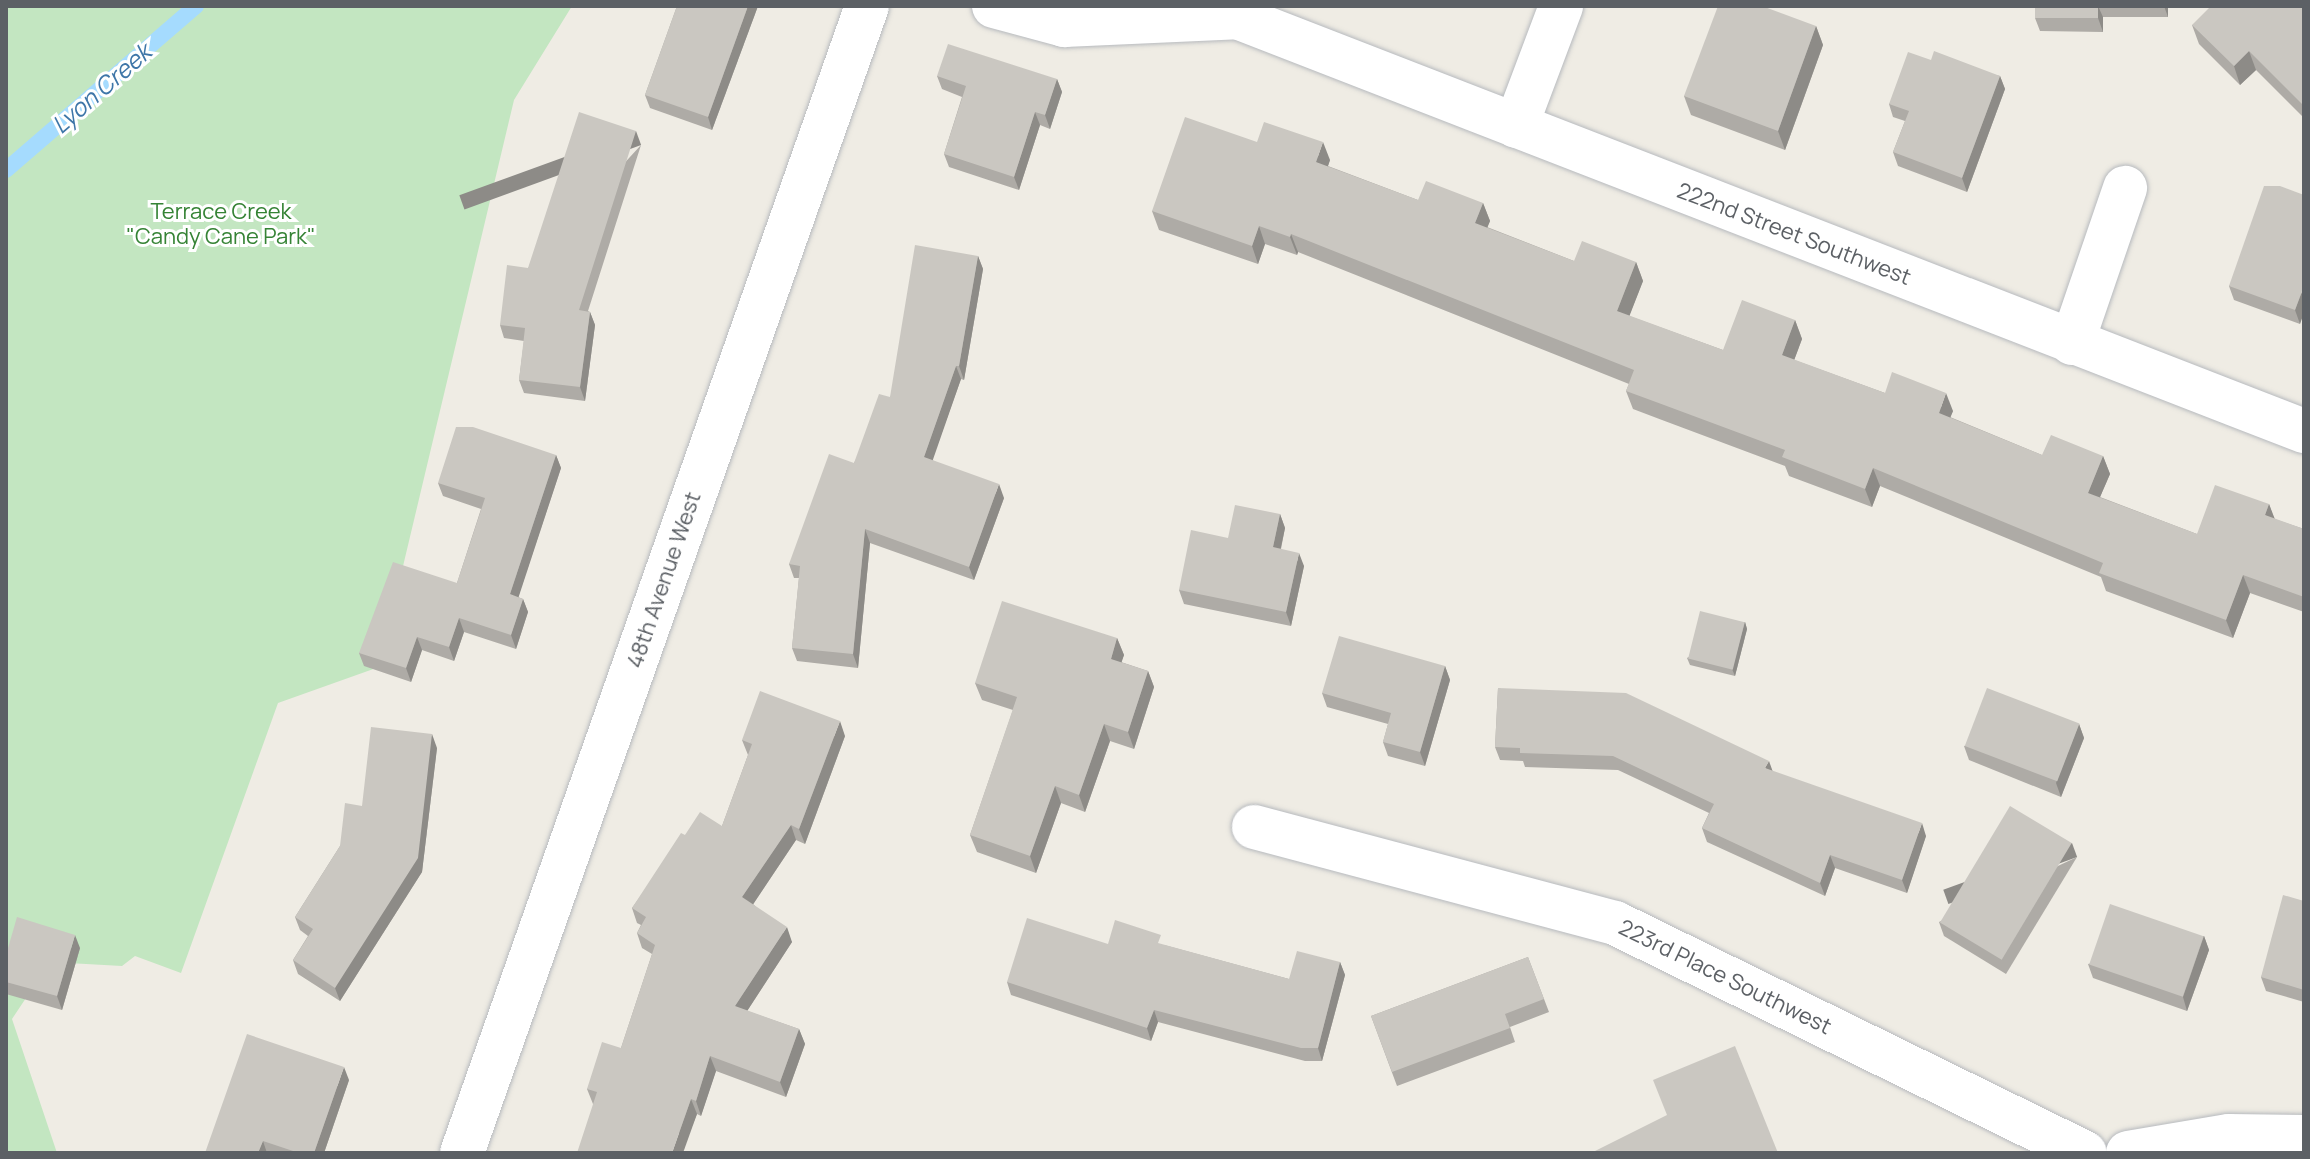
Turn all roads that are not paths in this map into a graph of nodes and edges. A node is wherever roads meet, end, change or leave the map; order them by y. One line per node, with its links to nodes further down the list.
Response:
1 (867, 6): 10 (street, 48th Avenue West)
2 (994, 6): 4 (street, 222nd Street Southwest)
3 (1561, 6): 4 (street)
4 (1516, 126): 6 (street, 222nd Street Southwest)
5 (2125, 188): 6 (street)
6 (2072, 343): 7 (street, 222nd Street Southwest)
7 (2304, 431)
8 (1254, 827): 11 (street, 223rd Place Southwest)
9 (2304, 1137): 12 (street)
10 (462, 1153)
11 (2085, 1153)
12 (2128, 1153)

